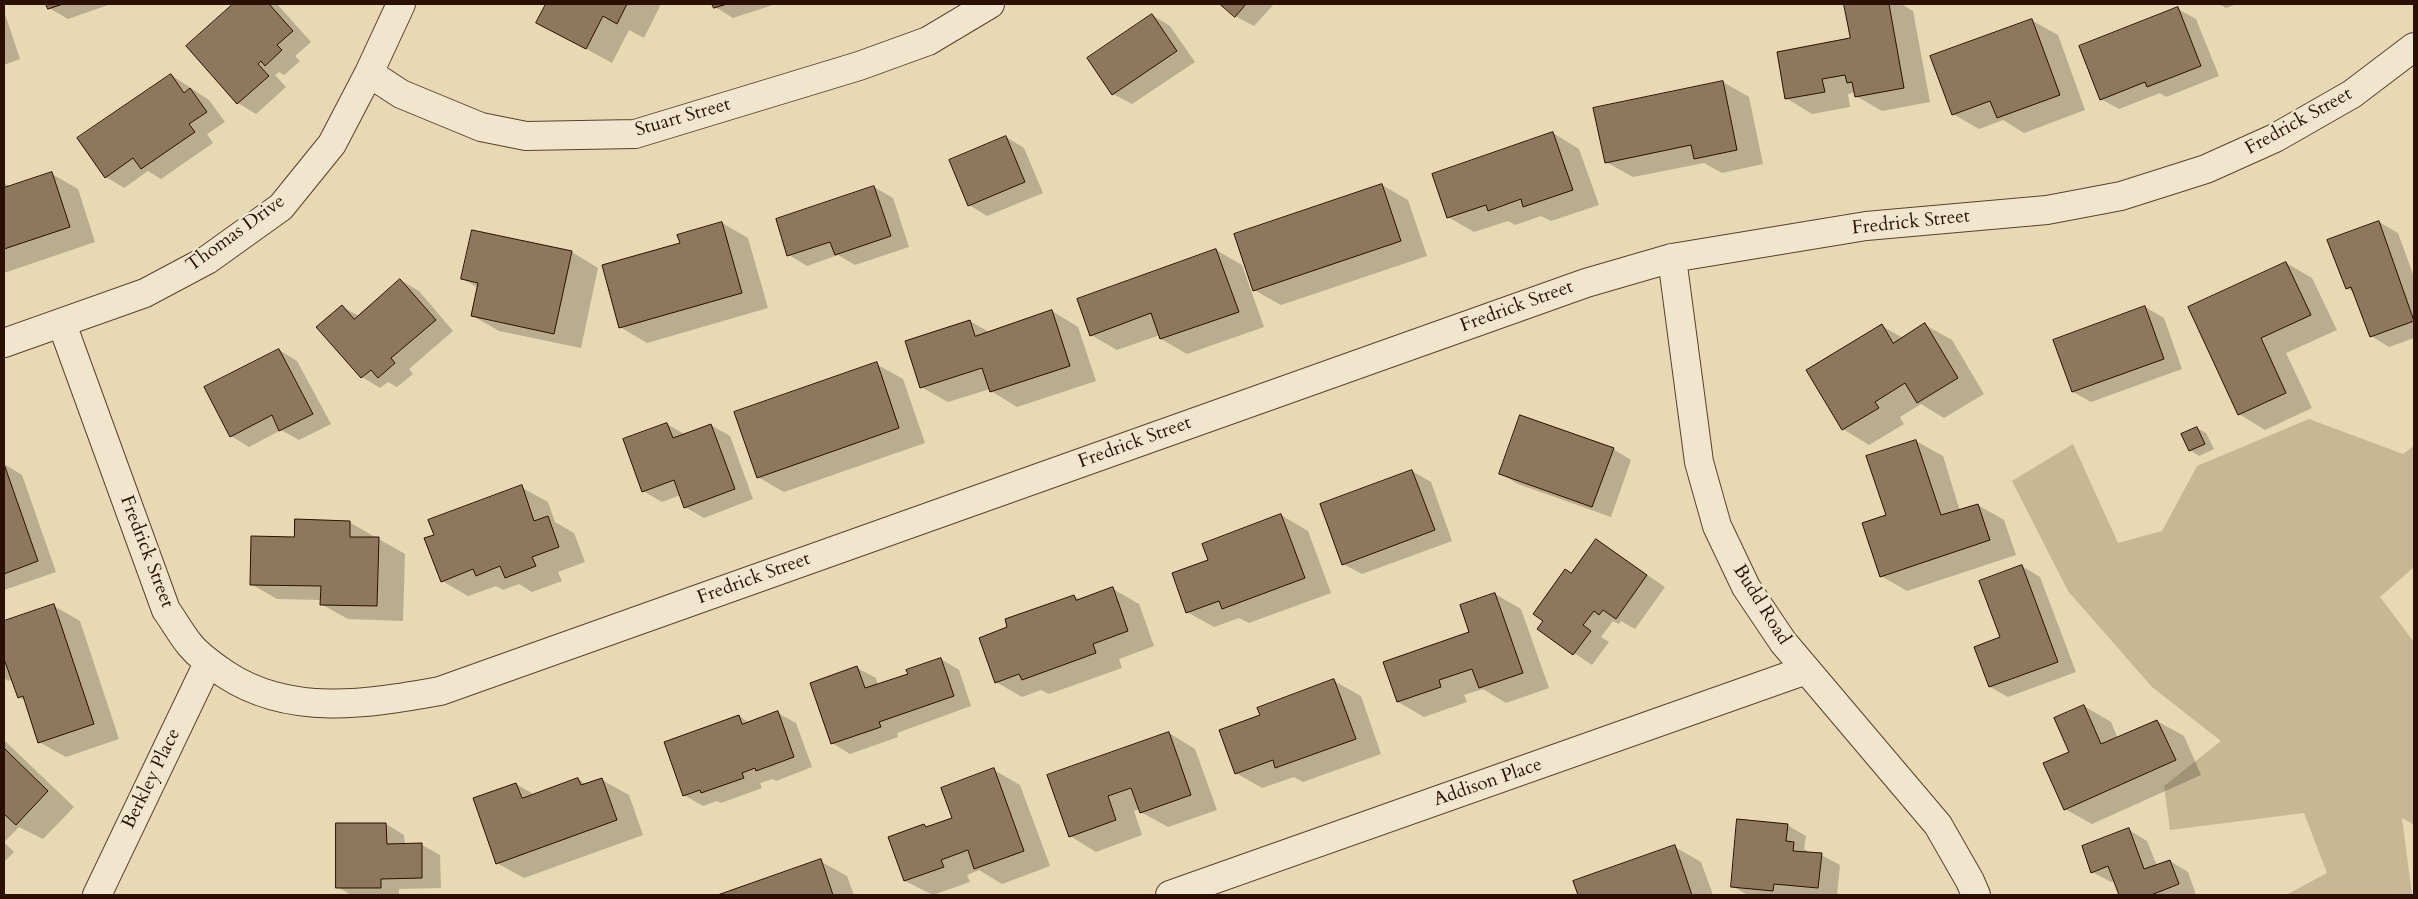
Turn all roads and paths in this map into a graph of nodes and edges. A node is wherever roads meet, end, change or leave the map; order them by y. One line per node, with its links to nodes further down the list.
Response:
1 (401, 4): 4 (street, Thomas Drive)
2 (990, 4): 4 (street, Stuart Street)
3 (2414, 47): 5 (street, Fredrick Street)
4 (369, 73): 6 (street, Thomas Drive)
5 (1672, 258): 8 (street, Fredrick Street); 9 (street, Budd Road)
6 (62, 324): 7 (street, Thomas Drive); 8 (street, Fredrick Street)
7 (4, 343)
8 (208, 663): 10 (street, Berkley Place)
9 (1806, 670): 11 (street, Addison Place); 12 (street, Budd Road)
10 (97, 895)
11 (1170, 895)
12 (1976, 895)

